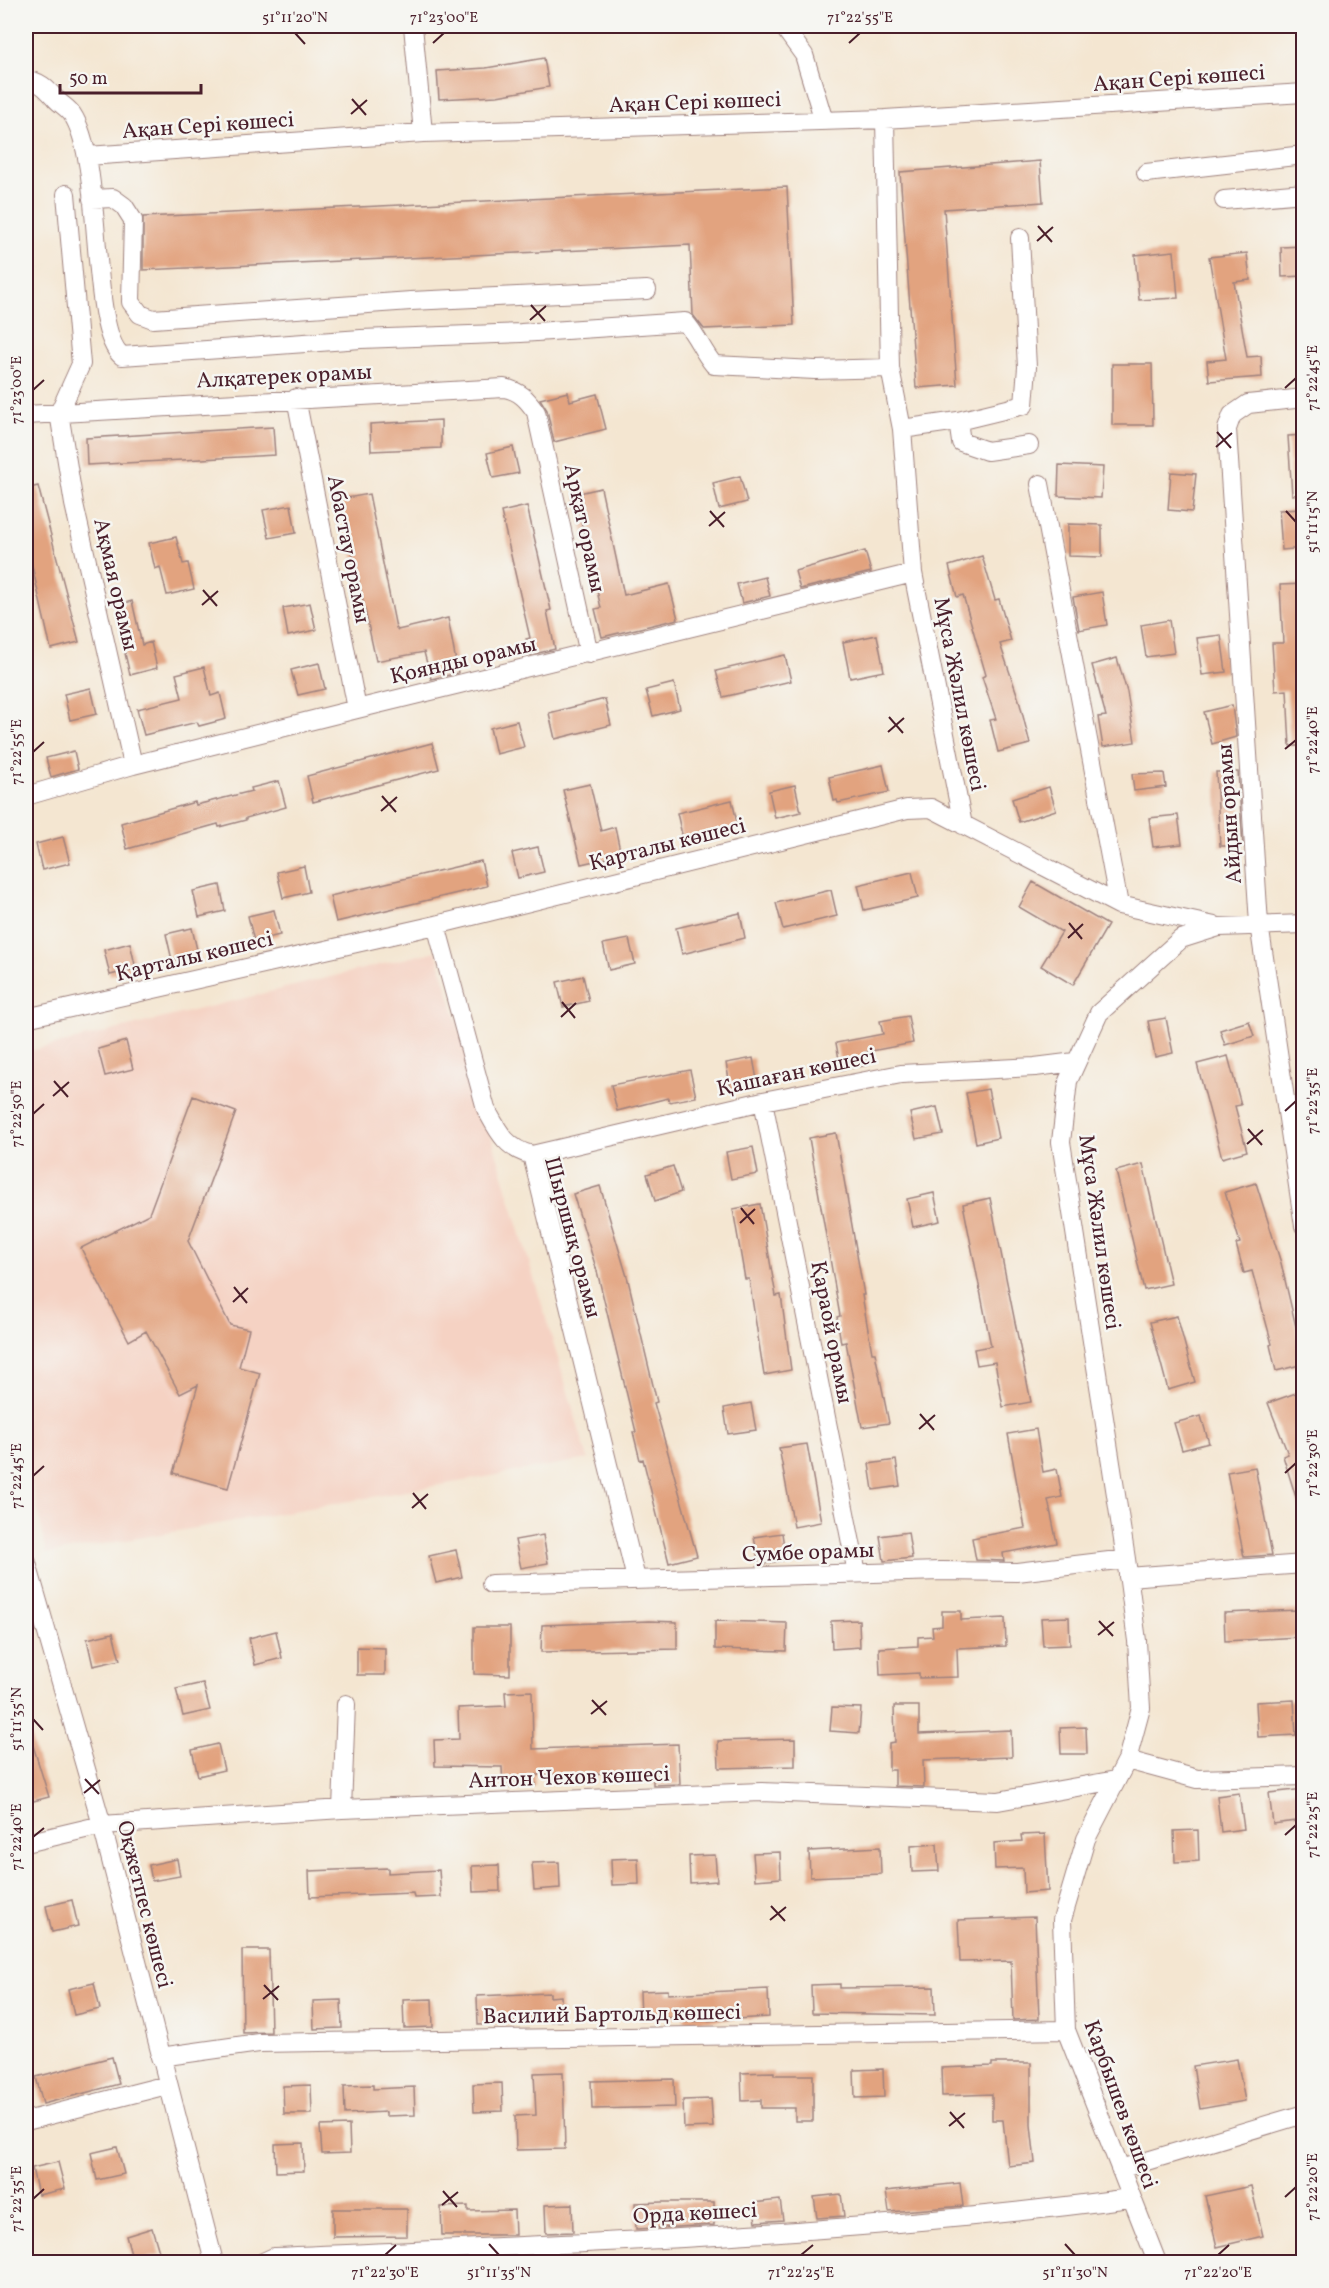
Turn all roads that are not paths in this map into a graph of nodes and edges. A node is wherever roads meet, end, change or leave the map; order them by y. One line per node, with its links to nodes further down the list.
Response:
1 (413, 26): 7 (street)
2 (783, 26): 6 (street)
3 (26, 80): 8 (street)
4 (1304, 93): 5 (street, Ақан Сері көшесі)
5 (885, 119): 6 (street, Ақан Сері көшесі); 17 (street, Мұса Жәлил көшесі)
6 (824, 121): 7 (street, Ақан Сері көшесі)
7 (423, 133): 8 (street, Ақан Сері көшесі)
8 (87, 156): 13 (street)
9 (1304, 156): 10 (street)
10 (1146, 173)
11 (1304, 193): 14 (street)
12 (66, 194): 21 (street)
13 (92, 198): 16 (street); 17 (street)
14 (1224, 200)
15 (1020, 238): 23 (street)
16 (648, 290)
17 (890, 368): 24 (street, Мұса Жәлил көшесі)
18 (296, 398): 20 (street, Алқатерек орамы); 21 (street, Алқатерек орамы); 29 (street, Абастау орамы)
19 (1304, 398): 34 (street, Айдын орамы)
20 (536, 411): 28 (street, Арқат орамы)
21 (59, 413): 22 (street, Алқатерек орамы); 30 (street, Ақмая орамы)
22 (26, 415)
23 (958, 421): 24 (street); 25 (street)
24 (902, 429): 27 (street, Мұса Жәлил көшесі)
25 (1029, 445)
26 (1040, 484): 33 (street)
27 (913, 573): 28 (street, Қоянды орамы); 32 (street, Мұса Жәлил көшесі)
28 (590, 654): 29 (street, Қоянды орамы)
29 (357, 709): 30 (street, Қоянды орамы)
30 (134, 765): 31 (street, Қоянды орамы)
31 (26, 796)
32 (963, 825): 33 (street, Қарталы көшесі); 36 (street, Қарталы көшесі)
33 (1119, 905): 37 (street, Қарталы көшесі)
34 (1259, 924): 35 (street, Қарталы көшесі); 37 (street, Қарталы көшесі); 42 (street, Айдын орамы)
35 (1304, 924)
36 (436, 925): 38 (street, Қарталы көшесі); 41 (street, Шыршық орамы)
37 (1219, 927): 39 (street, Мұса Жәлил көшесі)
38 (26, 1018)
39 (1075, 1062): 40 (street, Қашаған көшесі); 45 (street, Мұса Жәлил көшесі)
40 (763, 1101): 41 (street, Қашаған көшесі); 46 (street, Қараой орамы)
41 (532, 1155): 47 (street, Шыршық орамы)
42 (1304, 1226)
43 (26, 1560): 54 (street, Оқжетпес көшесі)
44 (1304, 1564): 45 (street, Сумбе орамы)
45 (1127, 1568): 46 (street, Сумбе орамы); 50 (street, Карбышев көшесі)
46 (856, 1574): 47 (street, Сумбе орамы)
47 (636, 1579): 48 (street, Сумбе орамы)
48 (491, 1584)
49 (346, 1704): 53 (street)
50 (1127, 1760): 51 (street); 52 (street, Карбышев көшесі)
51 (1304, 1776)
52 (1116, 1780): 53 (street, Антон Чехов көшесі); 56 (street, Карбышев көшесі)
53 (342, 1809): 54 (street, Антон Чехов көшесі)
54 (102, 1825): 55 (street, Антон Чехов көшесі); 57 (street, Оқжетпес көшесі)
55 (26, 1843)
56 (1066, 2030): 57 (street, Василий Бартольд көшесі); 61 (street, Карбышев көшесі)
57 (160, 2057): 58 (street, Оқжетпес көшесі)
58 (168, 2085): 60 (street); 63 (street, Оқжетпес көшесі)
59 (1304, 2114): 61 (street)
60 (26, 2121)
61 (1119, 2169): 62 (street, Карбышев көшесі)
62 (1131, 2198): 64 (street, Орда көшесі); 65 (street, Карбышев көшесі)
63 (214, 2262)
64 (263, 2262)
65 (1157, 2262)

